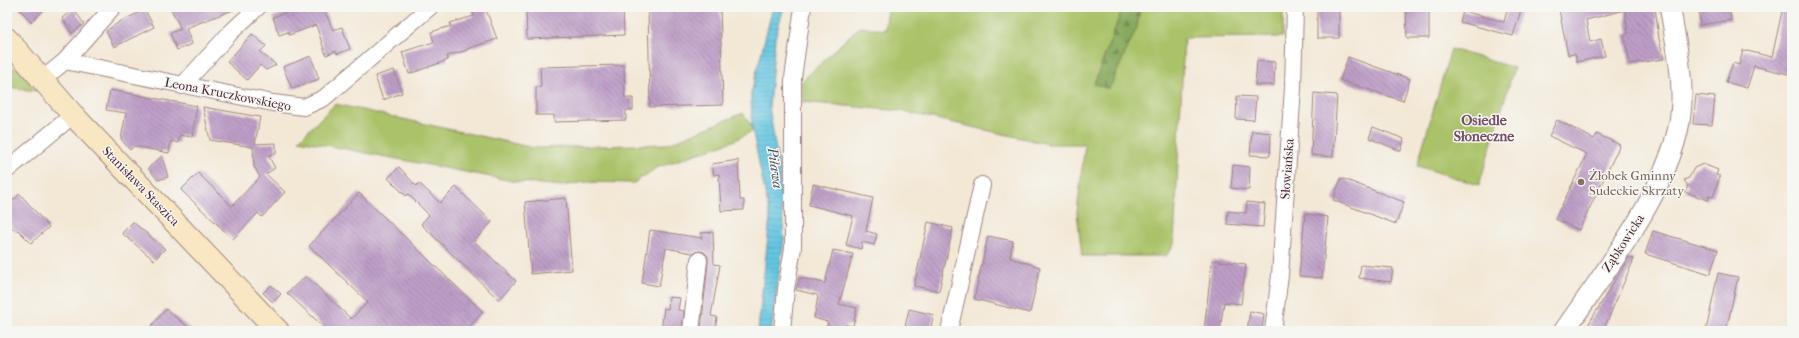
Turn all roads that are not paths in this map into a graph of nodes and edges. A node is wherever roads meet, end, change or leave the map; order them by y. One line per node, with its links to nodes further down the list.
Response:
1 (113, 7): 8 (street)
2 (258, 7): 10 (street)
3 (430, 7): 10 (street, Leona Kruczkowskiego)
4 (803, 7): 17 (street)
5 (1295, 7): 19 (street, Słowiańska)
6 (1670, 7): 20 (street, Ząbkowicka)
7 (7, 39): 9 (main road, Stanisława Staszica)
8 (65, 61): 9 (street); 10 (street, Leona Kruczkowskiego)
9 (43, 79): 11 (main road, Stanisława Staszica)
10 (182, 86)
11 (73, 115): 12 (street); 15 (main road, Stanisława Staszica)
12 (7, 170)
13 (982, 185): 18 (street)
14 (699, 260): 16 (street)
15 (278, 331)
16 (691, 331)
17 (782, 331)
18 (949, 331)
19 (1273, 331)
20 (1564, 331)

